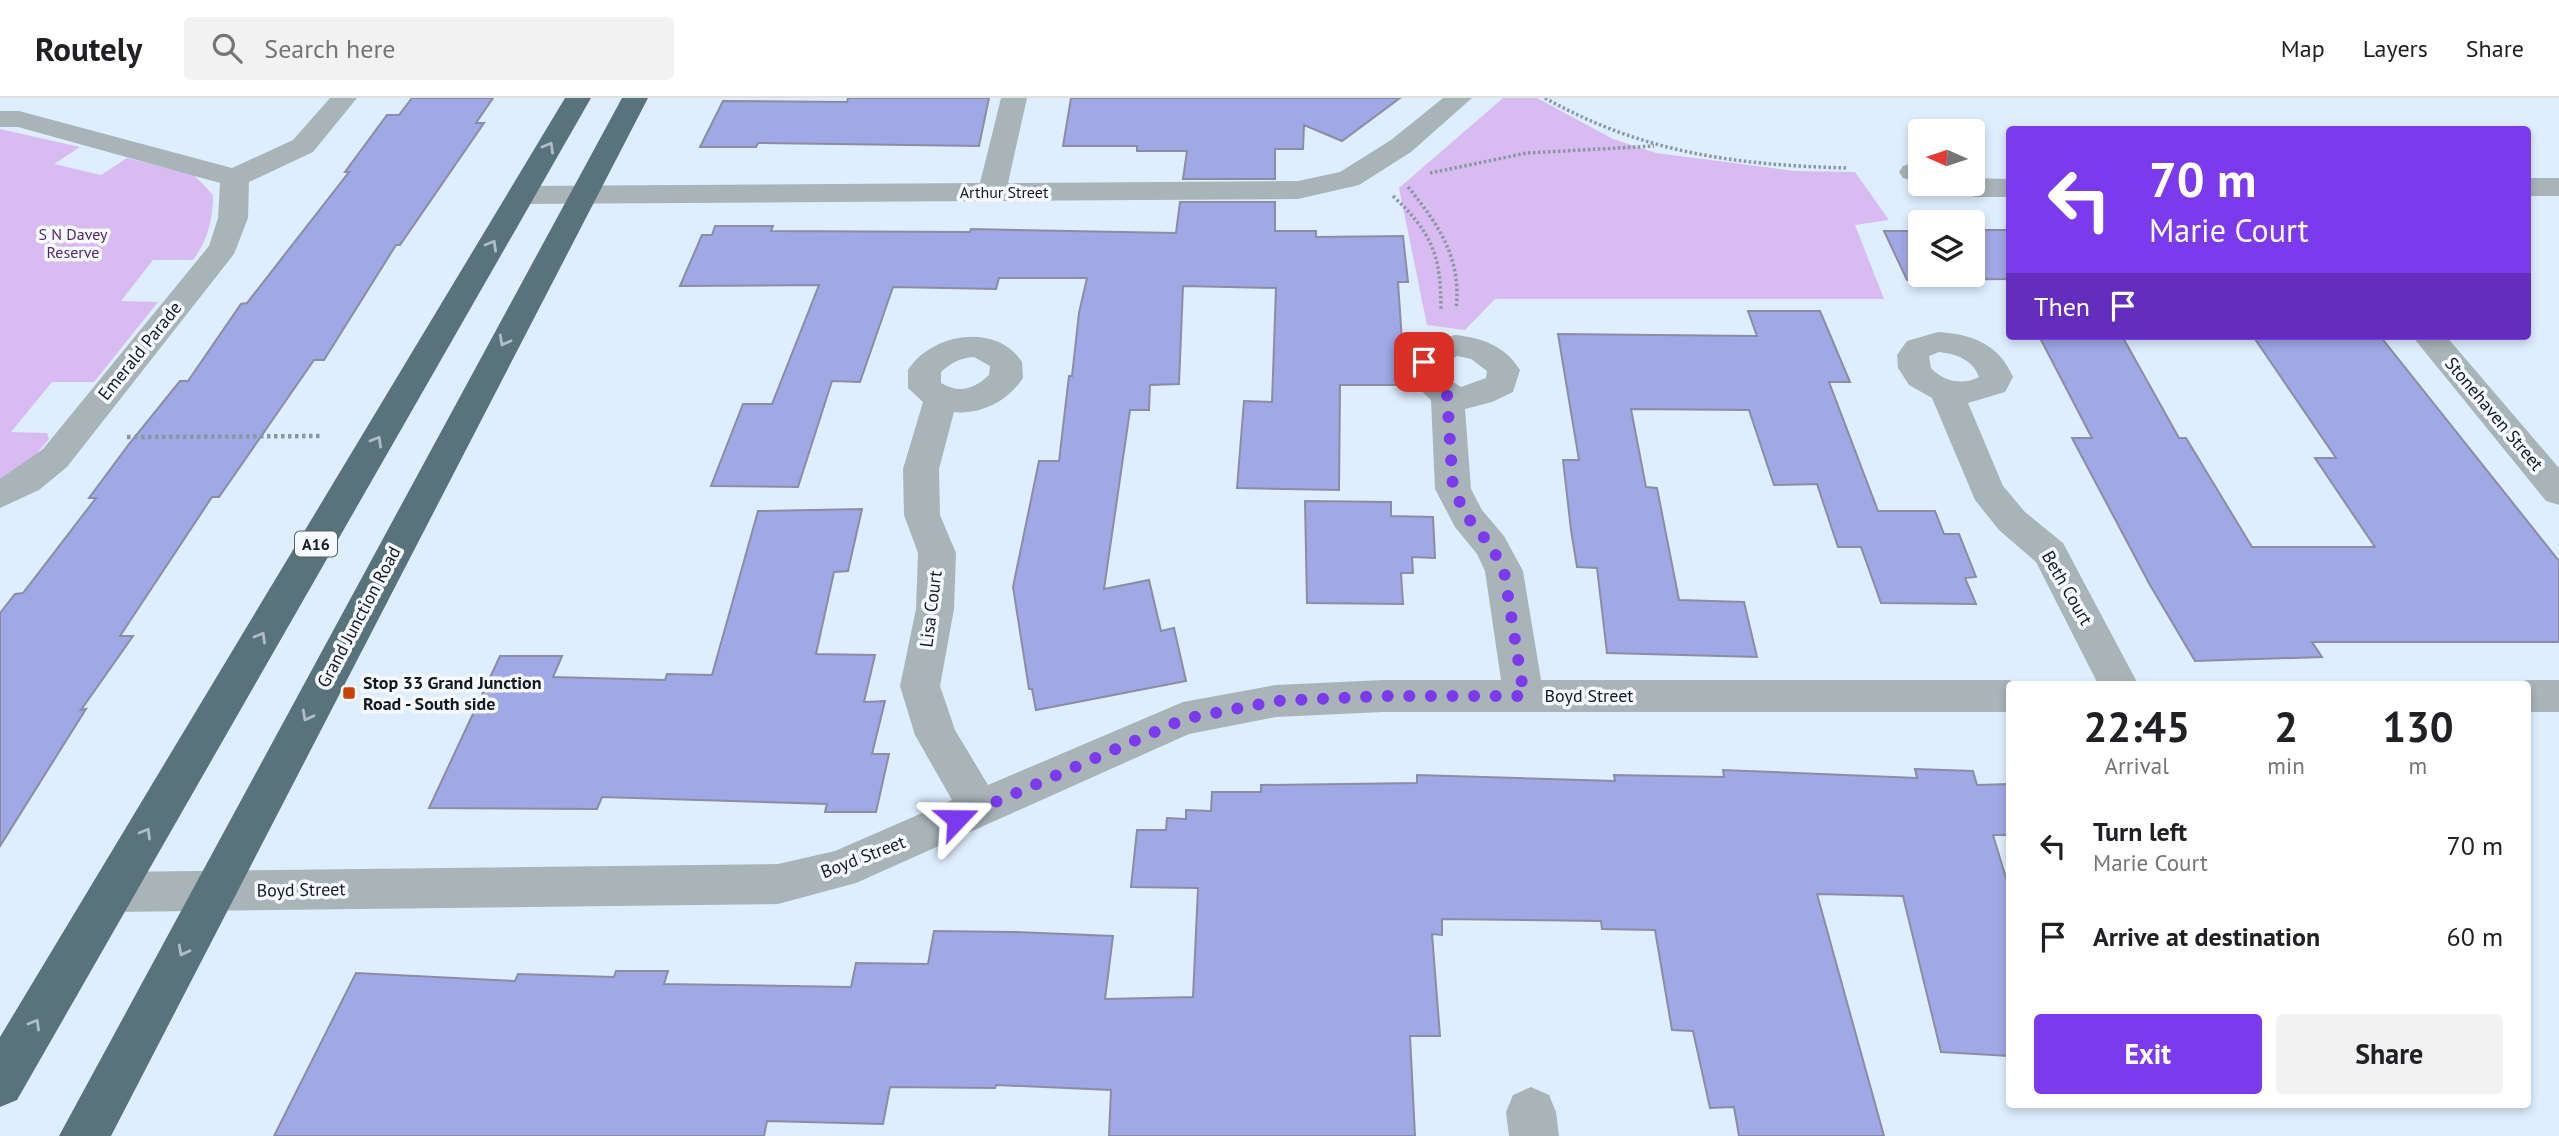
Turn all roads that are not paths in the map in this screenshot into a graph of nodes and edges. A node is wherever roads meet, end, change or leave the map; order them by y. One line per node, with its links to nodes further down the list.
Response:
1 (344, 98): 7 (street)
2 (578, 98): 14 (highway, A16, one-way to 2)
3 (635, 98): 13 (highway, Grand Junction Road)
4 (1014, 98): 12 (street)
5 (1459, 98): 12 (street, Arthur Street)
6 (0, 119): 7 (street)
7 (235, 178): 20 (street, Emerald Parade)
8 (2531, 187): 9 (street)
9 (2559, 187)
10 (1985, 188): 11 (street)
11 (2006, 188)
12 (992, 192): 13 (street, Arthur Street)
13 (581, 194): 14 (street, Arthur Street); 27 (highway, Grand Junction Road, one-way to 27)
14 (521, 195): 28 (highway, A16, one-way to 14)
15 (2431, 340): 19 (street, Stonehaven Street)
16 (1946, 391): 21 (street, Beth Court)
17 (1447, 395): 17 (street); 22 (street)
18 (941, 399): 26 (street, Lisa Court)
19 (2559, 492)
20 (0, 495)
21 (2116, 681)
22 (1524, 696): 23 (street, Boyd Street); 26 (street, Boyd Street)
23 (2006, 696)
24 (2531, 696): 25 (street)
25 (2559, 696)
26 (980, 809): 27 (street, Boyd Street)
27 (215, 891): 28 (street, Boyd Street); 30 (highway, Grand Junction Road, one-way to 30)
28 (112, 892): 29 (highway, A16, one-way to 28)
29 (0, 1083)
30 (84, 1136)

